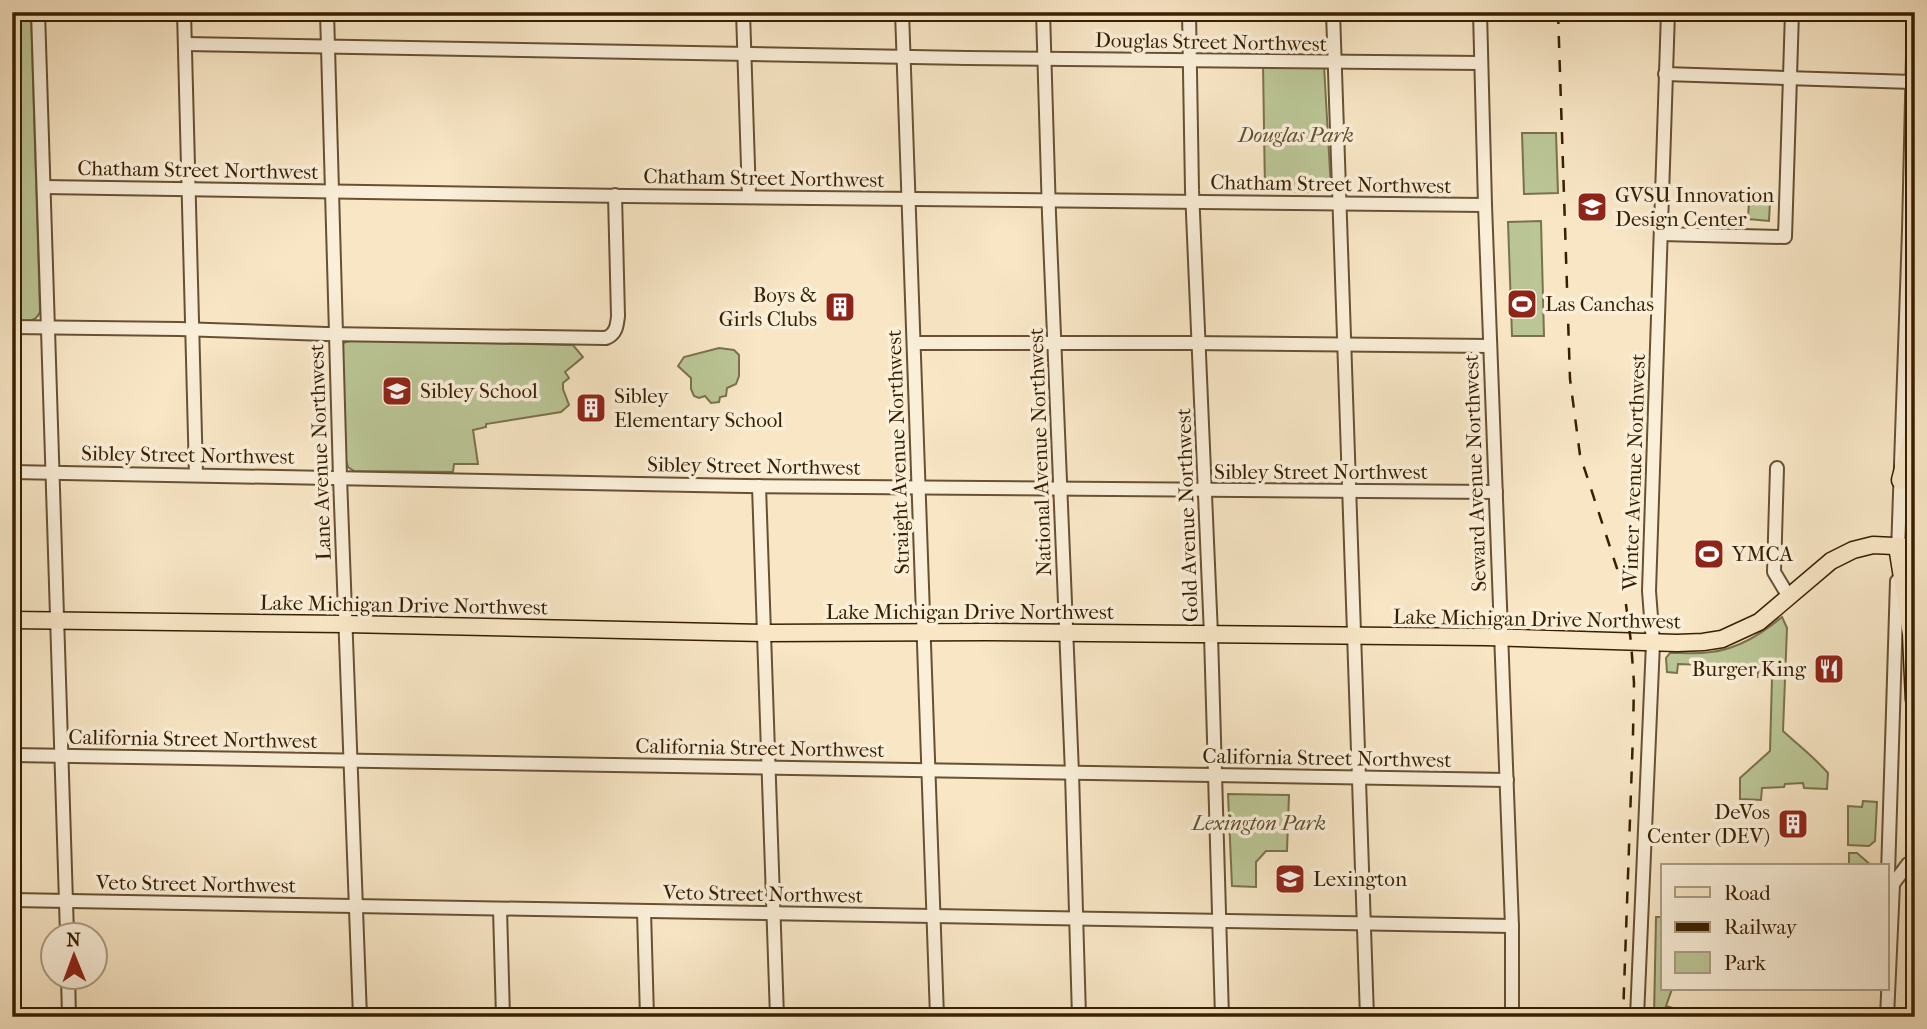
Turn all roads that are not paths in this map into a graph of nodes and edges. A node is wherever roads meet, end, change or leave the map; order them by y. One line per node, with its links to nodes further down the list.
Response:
1 (38, 12): 24 (street)
2 (184, 12): 13 (street)
3 (327, 12): 14 (street, Lane Avenue Northwest)
4 (743, 12): 15 (street)
5 (902, 12): 16 (street, Straight Avenue Northwest)
6 (1043, 12): 17 (street, National Avenue Northwest)
7 (1188, 12): 18 (street, Gold Avenue Northwest)
8 (1333, 12): 19 (street)
9 (1480, 12): 20 (street, Seward Avenue Northwest)
10 (1668, 12): 21 (street, Winter Avenue Northwest)
11 (1792, 12): 22 (street)
12 (1914, 12): 23 (street)
13 (184, 44): 14 (street, Douglas Street Northwest); 25 (street)
14 (328, 47): 15 (street, Douglas Street Northwest); 26 (street, Lane Avenue Northwest)
15 (745, 54): 16 (street, Douglas Street Northwest); 28 (street)
16 (904, 56): 17 (street, Douglas Street Northwest); 29 (street, Straight Avenue Northwest)
17 (1045, 58): 18 (street, Douglas Street Northwest); 30 (street, National Avenue Northwest)
18 (1190, 61): 19 (street, Douglas Street Northwest); 31 (street, Gold Avenue Northwest)
19 (1334, 63): 20 (street, Douglas Street Northwest); 32 (street)
20 (1481, 63): 33 (street, Seward Avenue Northwest)
21 (1665, 74): 22 (street); 34 (street, Winter Avenue Northwest)
22 (1789, 77): 23 (street); 34 (street)
23 (1913, 82): 50 (street)
24 (44, 187): 25 (street, Chatham Street Northwest); 36 (street)
25 (189, 189): 26 (street, Chatham Street Northwest); 37 (street)
26 (332, 192): 27 (street, Chatham Street Northwest); 38 (street, Lane Avenue Northwest)
27 (615, 195): 28 (street, Chatham Street Northwest); 38 (street)
28 (749, 197): 29 (street, Chatham Street Northwest)
29 (909, 198): 30 (street, Chatham Street Northwest); 39 (street, Straight Avenue Northwest)
30 (1049, 200): 31 (street, Chatham Street Northwest); 40 (street, National Avenue Northwest)
31 (1193, 202): 32 (street, Chatham Street Northwest); 41 (street, Gold Avenue Northwest)
32 (1339, 203): 33 (street, Chatham Street Northwest); 42 (street)
33 (1485, 205): 43 (street, Seward Avenue Northwest)
34 (1661, 234): 68 (street, Winter Avenue Northwest)
35 (12, 327): 36 (street)
36 (48, 327): 37 (street); 47 (street)
37 (192, 329): 38 (street); 48 (street)
38 (335, 334): 49 (street, Lane Avenue Northwest)
39 (914, 342): 40 (street); 52 (street, Straight Avenue Northwest)
40 (1055, 342): 41 (street); 53 (street, National Avenue Northwest)
41 (1199, 343): 42 (street); 54 (street, Gold Avenue Northwest)
42 (1343, 344): 43 (street); 55 (street)
43 (1490, 346): 56 (street, Seward Avenue Northwest)
44 (1915, 429): 50 (highway)
45 (1777, 468): 58 (street)
46 (12, 472): 47 (street, Sibley Street Northwest)
47 (53, 472): 48 (street, Sibley Street Northwest); 60 (street)
48 (196, 475): 49 (street, Sibley Street Northwest)
49 (340, 477): 51 (street, Sibley Street Northwest); 61 (street, Lane Avenue Northwest)
50 (1901, 480): 57 (street)
51 (760, 486): 52 (street, Sibley Street Northwest); 63 (street)
52 (918, 488): 53 (street, Sibley Street Northwest); 62 (street, Straight Avenue Northwest)
53 (1061, 489): 54 (street, Sibley Street Northwest); 64 (street, National Avenue Northwest)
54 (1205, 490): 55 (street, Sibley Street Northwest); 65 (street, Gold Avenue Northwest)
55 (1349, 492): 56 (street, Sibley Street Northwest); 66 (street)
56 (1496, 492): 67 (street, Seward Avenue Northwest)
57 (1906, 546): 58 (main road, Lake Michigan Drive Northwest); 69 (highway); 79 (street)
58 (1789, 597): 68 (main road, Lake Michigan Drive Northwest)
59 (12, 620): 60 (main road, Lake Michigan Drive Northwest)
60 (57, 620): 61 (main road, Lake Michigan Drive Northwest); 71 (street)
61 (345, 624): 63 (main road, Lake Michigan Drive Northwest); 72 (street, Lane Avenue Northwest)
62 (923, 632): 63 (main road, Lake Michigan Drive Northwest); 64 (main road, Lake Michigan Drive Northwest); 74 (street, Straight Avenue Northwest)
63 (764, 633): 73 (street)
64 (1066, 633): 65 (main road, Lake Michigan Drive Northwest); 75 (street, National Avenue Northwest)
65 (1211, 635): 66 (main road, Lake Michigan Drive Northwest); 76 (street, Gold Avenue Northwest)
66 (1353, 636): 67 (main road, Lake Michigan Drive Northwest); 77 (street)
67 (1501, 637): 68 (main road, Lake Michigan Drive Northwest); 78 (street, Seward Avenue Northwest)
68 (1653, 643): 105 (street, Winter Avenue Northwest)
69 (1915, 700)
70 (12, 755): 71 (street, California Street Northwest)
71 (62, 756): 72 (street, California Street Northwest); 83 (street)
72 (351, 761): 73 (street, California Street Northwest); 84 (street, Lane Avenue Northwest)
73 (770, 768): 74 (street, California Street Northwest); 87 (street)
74 (928, 771): 75 (street, California Street Northwest); 88 (street, Straight Avenue Northwest)
75 (1072, 773): 76 (street, California Street Northwest); 89 (street, National Avenue Northwest)
76 (1215, 775): 77 (street, California Street Northwest); 91 (street, Gold Avenue Northwest)
77 (1358, 778): 78 (street, California Street Northwest); 92 (street)
78 (1507, 780): 93 (street, Seward Avenue Northwest)
79 (1889, 858): 80 (street); 81 (street)
80 (1915, 859): 81 (street)
81 (1893, 884): 106 (street)
82 (12, 900): 83 (street, Veto Street Northwest)
83 (67, 901): 84 (street, Veto Street Northwest); 90 (street)
84 (355, 906): 85 (street, Veto Street Northwest); 96 (street, Lane Avenue Northwest)
85 (500, 909): 86 (street, Veto Street Northwest); 97 (street)
86 (644, 911): 87 (street, Veto Street Northwest); 98 (street)
87 (774, 914): 88 (street, Veto Street Northwest); 99 (street)
88 (934, 916): 89 (street, Veto Street Northwest); 100 (street, Straight Avenue Northwest)
89 (1077, 919): 91 (street, Veto Street Northwest); 101 (street, National Avenue Northwest)
90 (67, 920)
91 (1220, 921): 92 (street, Veto Street Northwest); 102 (street, Gold Avenue Northwest)
92 (1364, 924): 93 (street, Veto Street Northwest); 103 (street)
93 (1512, 926): 104 (street, Seward Avenue Northwest)
94 (68, 990): 95 (street)
95 (69, 1017)
96 (360, 1017)
97 (503, 1017)
98 (647, 1017)
99 (777, 1017)
100 (937, 1017)
101 (1079, 1017)
102 (1223, 1017)
103 (1367, 1017)
104 (1512, 1017)
105 (1637, 1017)
106 (1887, 1017)

